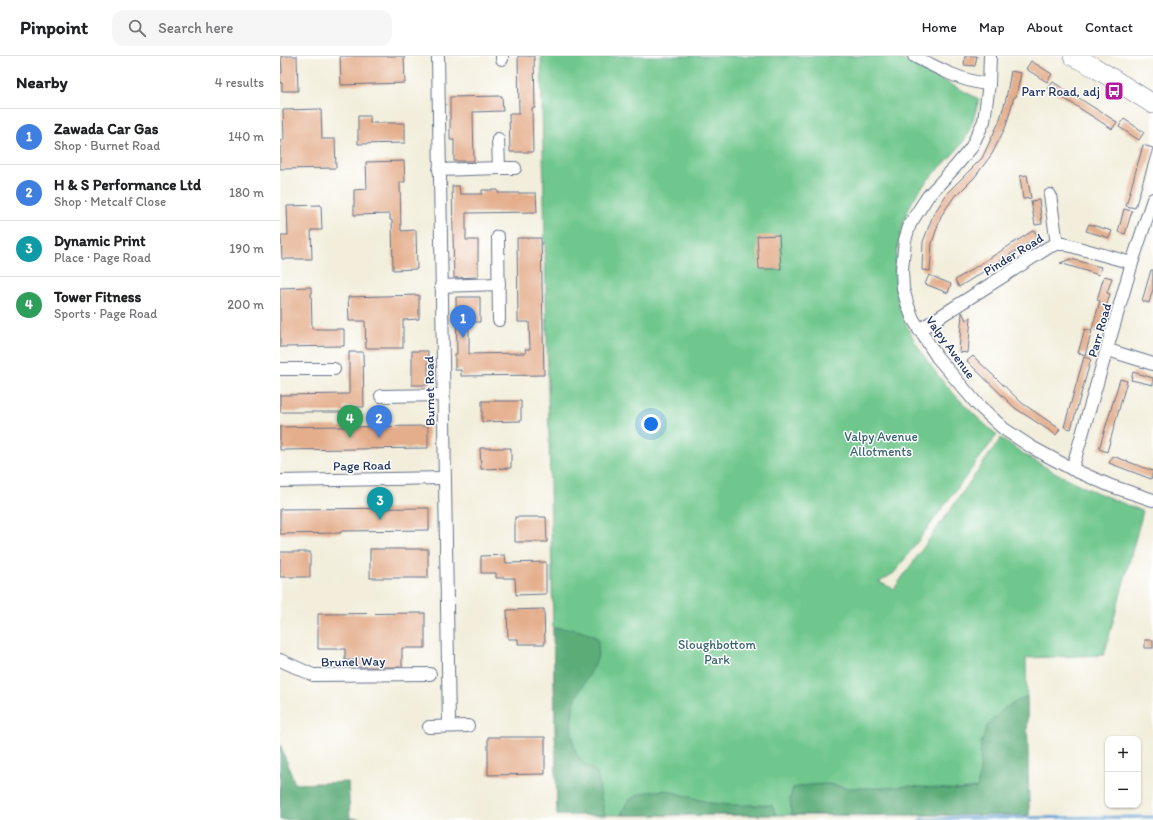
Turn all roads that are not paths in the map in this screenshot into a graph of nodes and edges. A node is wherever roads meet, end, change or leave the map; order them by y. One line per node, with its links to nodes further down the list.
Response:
1 (438, 56): 10 (street, Burnet Road)
2 (914, 56): 5 (street)
3 (990, 56): 5 (street, Valpy Avenue)
4 (1073, 56): 6 (main road)
5 (989, 84): 19 (street, Valpy Avenue)
6 (1153, 104)
7 (498, 139): 8 (street)
8 (498, 168): 9 (street); 10 (street)
9 (515, 168)
10 (439, 170): 17 (street, Burnet Road)
11 (1050, 195): 14 (street)
12 (1153, 199): 15 (street, Parr Road)
13 (498, 237): 16 (street)
14 (1057, 244): 15 (street, Pinder Road); 19 (street, Pinder Road)
15 (1132, 263): 20 (street, Parr Road)
16 (499, 284): 17 (street); 18 (street)
17 (441, 286): 24 (street, Burnet Road)
18 (499, 320)
19 (919, 330): 26 (street, Valpy Avenue)
20 (1108, 350): 21 (street); 26 (street, Parr Road)
21 (1153, 364)
22 (280, 369): 23 (street)
23 (334, 369)
24 (443, 395): 25 (street); 27 (street, Burnet Road)
25 (381, 396)
26 (1072, 469): 29 (street, Valpy Avenue)
27 (444, 478): 28 (street, Page Road); 32 (street, Burnet Road)
28 (280, 481)
29 (1153, 500)
30 (280, 660): 31 (street, Brunel Way)
31 (430, 674)
32 (449, 726): 33 (street); 34 (street)
33 (468, 726)
34 (429, 727)

